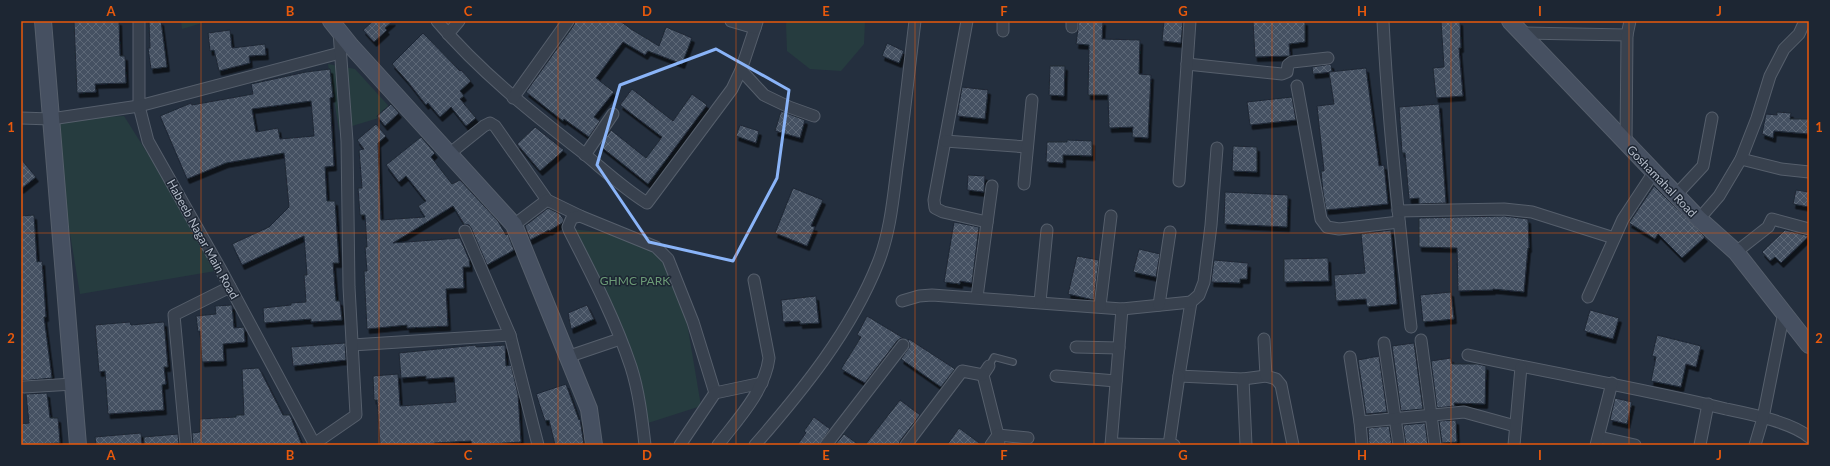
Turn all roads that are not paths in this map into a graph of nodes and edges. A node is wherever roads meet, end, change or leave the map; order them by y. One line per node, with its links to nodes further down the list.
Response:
1 (43, 21): 30 (street)
2 (139, 21): 25 (street, Habeeb Nagar Main Road)
3 (437, 21): 16 (street)
4 (459, 21): 16 (street)
5 (568, 21): 23 (street)
6 (731, 21): 13 (street)
7 (915, 21): 116 (street)
8 (966, 21): 31 (street)
9 (1190, 21): 20 (street)
10 (1383, 21): 45 (street)
11 (1630, 21): 17 (street)
12 (1805, 21): 37 (street)
13 (756, 24): 21 (street)
14 (335, 27): 18 (street); 35 (street)
15 (1515, 27): 17 (street); 32 (street, Goshamahal Road)
16 (448, 34): 23 (street)
17 (1627, 35): 32 (street)
18 (340, 53): 25 (street); 76 (street)
19 (1328, 58): 20 (street)
20 (1187, 64): 40 (street)
21 (741, 70): 27 (street); 36 (street)
22 (1297, 86): 50 (street)
23 (513, 98): 36 (street)
24 (1032, 100): 33 (street)
25 (138, 106): 30 (street); 59 (street, Habeeb Nagar Main Road)
26 (613, 114): 36 (street)
27 (814, 116)
28 (21, 118): 30 (street)
29 (1712, 118): 43 (street)
30 (50, 119): 93 (street)
31 (945, 141): 33 (street); 49 (street)
32 (1626, 143): 38 (street, Goshamahal Road)
33 (1027, 147): 41 (street)
34 (1217, 148): 64 (street)
35 (449, 154): 44 (street); 51 (street)
36 (585, 155)
37 (1741, 159): 39 (street); 48 (street)
38 (1654, 172): 43 (street, Goshamahal Road); 56 (street)
39 (1809, 172)
40 (1179, 181)
41 (1024, 184)
42 (992, 186): 49 (street)
43 (1676, 195): 48 (street, Goshamahal Road)
44 (546, 200): 46 (street); 51 (street)
45 (1398, 211): 50 (street); 56 (street)
46 (580, 216): 71 (street); 95 (street)
47 (1111, 216): 66 (street)
48 (1699, 219): 57 (street, Goshamahal Road)
49 (987, 222): 60 (street)
50 (1399, 222): 69 (street)
51 (514, 225): 81 (street)
52 (1809, 229): 57 (street)
53 (1047, 230): 63 (street)
54 (465, 231): 70 (street)
55 (1170, 232): 65 (street)
56 (1614, 238): 61 (street)
57 (1736, 252): 68 (street, Goshamahal Road)
58 (754, 280): 91 (street)
59 (230, 286): 106 (street, Habeeb Nagar Main Road); 110 (street)
60 (977, 297): 62 (street); 63 (street)
61 (1588, 297)
62 (902, 301)
63 (1040, 302): 66 (street)
64 (1191, 302): 65 (street); 87 (street)
65 (1159, 305): 67 (street)
66 (1100, 306): 67 (street)
67 (1122, 308): 79 (street)
68 (1784, 312): 75 (street, Goshamahal Road); 98 (street)
69 (1411, 327)
70 (510, 335): 76 (street); 111 (street)
71 (620, 339): 81 (street); 113 (street)
72 (1264, 339): 88 (street)
73 (1421, 340): 97 (street)
74 (1384, 343): 99 (street)
75 (1809, 344)
76 (352, 345): 106 (street)
77 (903, 345): 117 (street)
78 (1076, 347): 79 (street)
79 (1118, 348): 90 (street)
80 (1468, 355): 84 (street)
81 (567, 357): 112 (street)
82 (1350, 358): 100 (street)
83 (1013, 362): 85 (lane)
84 (1521, 367): 92 (street); 101 (street)
85 (986, 371): 104 (street); 118 (street)
86 (1056, 376): 90 (street)
87 (1179, 376): 89 (street); 108 (street)
88 (1266, 376): 89 (street); 122 (street)
89 (1243, 379): 121 (street)
90 (1116, 380): 107 (street)
91 (762, 383): 95 (street); 115 (street)
92 (1612, 383): 96 (street); 105 (street)
93 (73, 384): 94 (street); 109 (street)
94 (24, 387)
95 (715, 393): 114 (street)
96 (1708, 404): 98 (street); 128 (street)
97 (1431, 415): 99 (street); 101 (street); 125 (street)
98 (1763, 418): 102 (street); 129 (street)
99 (1395, 419): 100 (street); 124 (street)
100 (1360, 422): 123 (street)
101 (1515, 426): 126 (street)
102 (1809, 437)
103 (1028, 438): 104 (street)
104 (998, 440): 119 (street)
105 (1598, 441): 127 (street)
106 (314, 444)
107 (1111, 444): 108 (street)
108 (1169, 444): 120 (street)
109 (78, 445)
110 (186, 445)
111 (538, 445)
112 (594, 445)
113 (645, 445)
114 (680, 445)
115 (718, 445)
116 (756, 445)
117 (826, 445)
118 (906, 445)
119 (991, 445)
120 (1174, 445)
121 (1246, 445)
122 (1293, 445)
123 (1360, 445)
124 (1399, 445)
125 (1435, 445)
126 (1514, 445)
127 (1635, 445)
128 (1700, 445)
129 (1755, 445)

